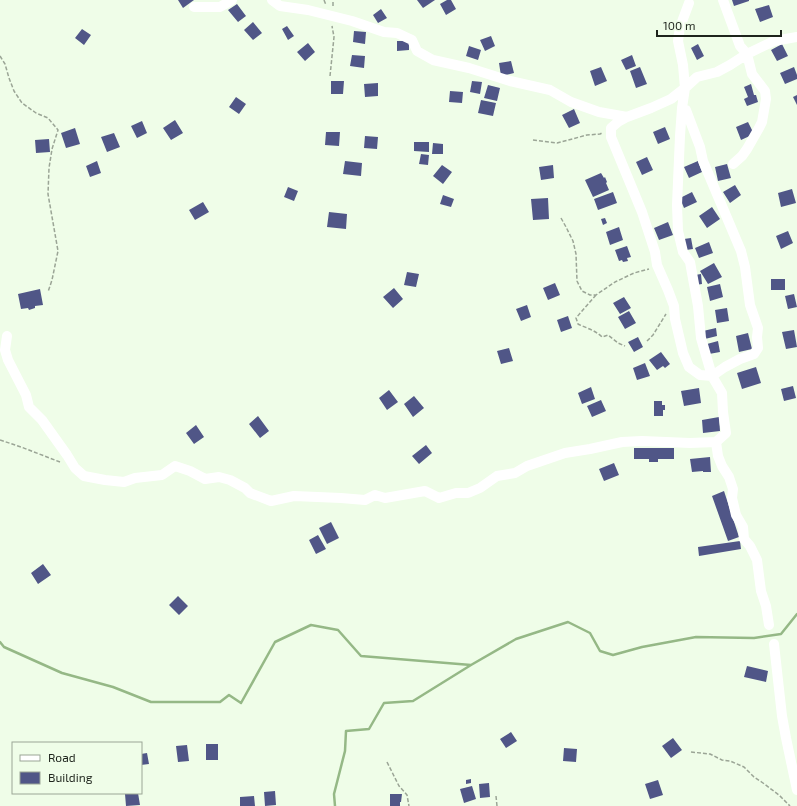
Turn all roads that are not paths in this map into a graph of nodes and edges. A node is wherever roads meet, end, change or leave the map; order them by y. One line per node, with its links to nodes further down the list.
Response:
1 (232, 0): 5 (street)
2 (272, 0): 10 (street)
3 (723, 0): 7 (street)
4 (689, 3): 8 (street)
5 (194, 7)
6 (797, 37): 7 (street)
7 (747, 54): 8 (street); 11 (street)
8 (685, 88): 9 (street); 10 (street)
9 (682, 108): 13 (street); 13 (street)
10 (627, 117): 13 (street)
11 (733, 164)
12 (7, 336): 14 (street)
13 (712, 376): 14 (street)
14 (716, 442): 15 (street)
15 (769, 625)
16 (774, 644): 17 (street)
17 (797, 790)

